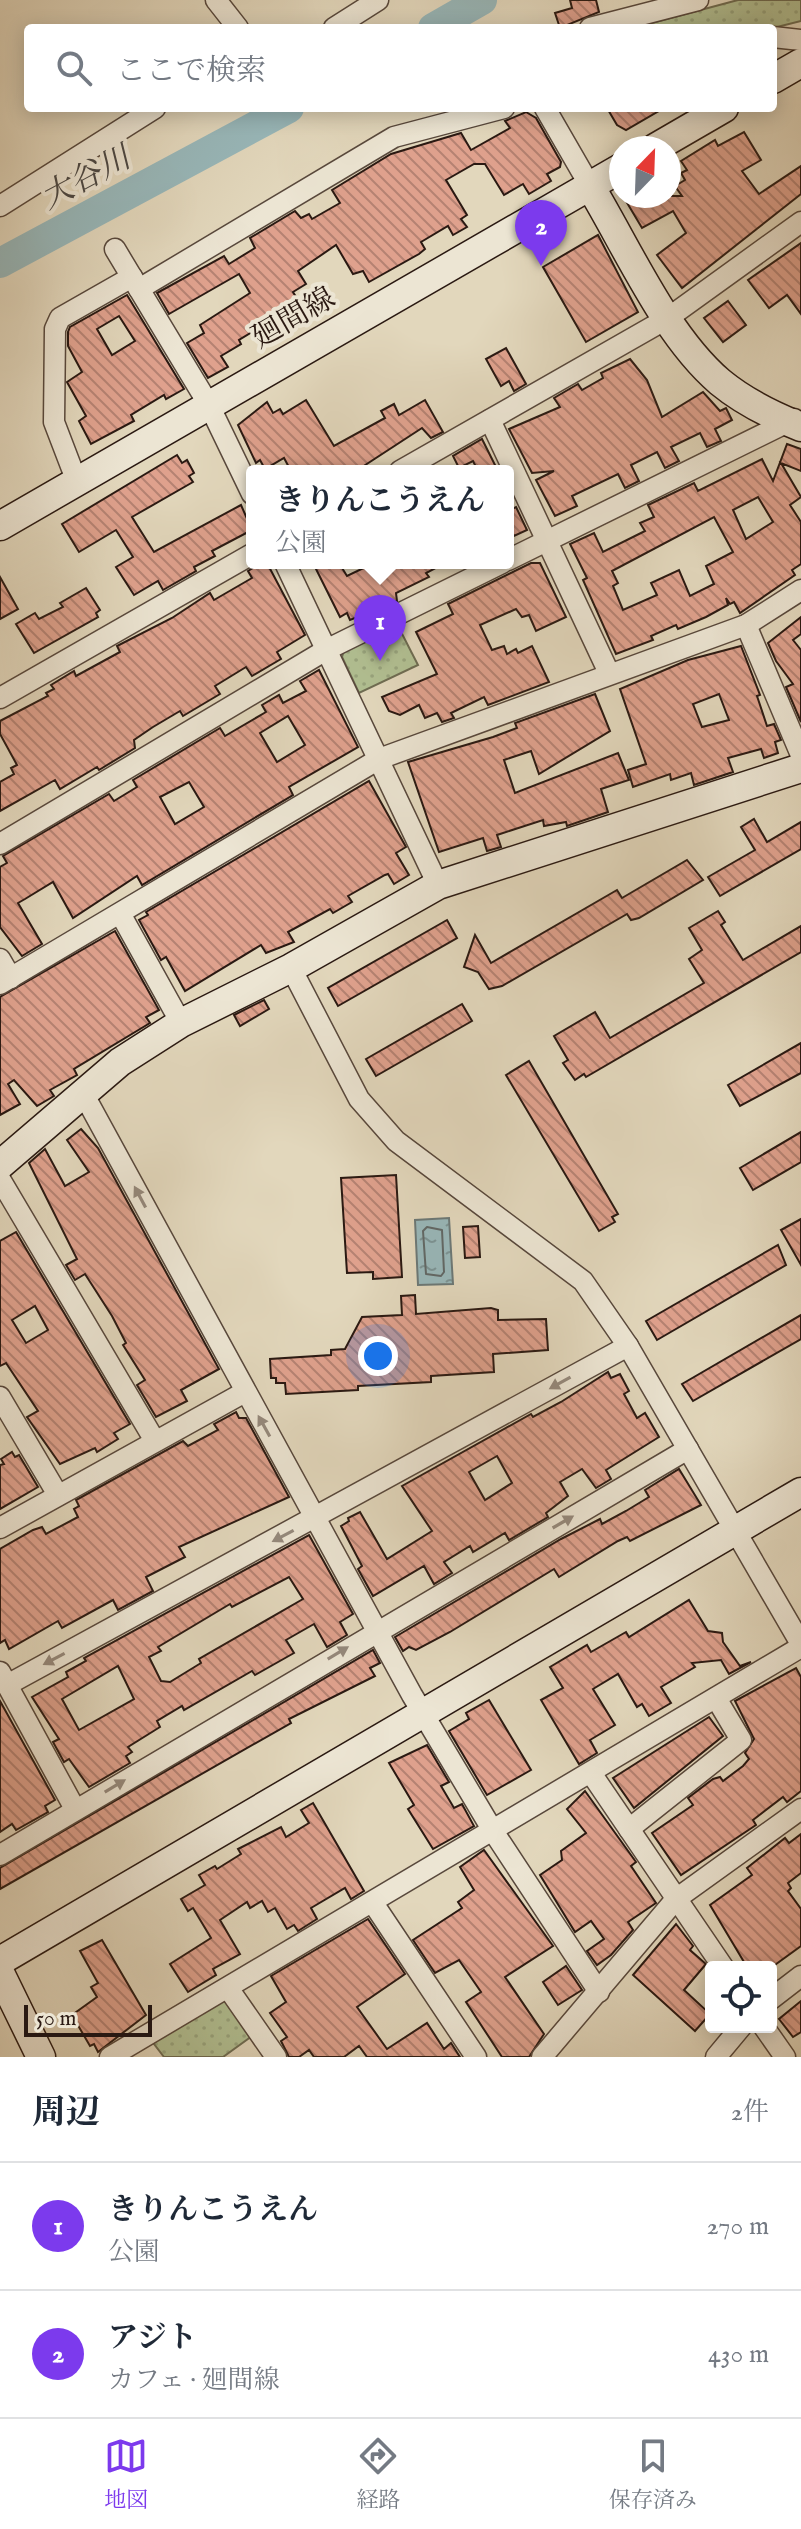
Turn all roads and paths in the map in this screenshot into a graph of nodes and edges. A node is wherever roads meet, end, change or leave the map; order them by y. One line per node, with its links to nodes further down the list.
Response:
1 (216, 0): 4 (street)
2 (378, 0): 5 (street)
3 (698, 0): 6 (street)
4 (235, 24)
5 (340, 24)
6 (605, 24)
7 (777, 37): 8 (street)
8 (801, 40)
9 (801, 63): 10 (street)
10 (777, 77)
11 (149, 112): 18 (street)
12 (489, 112): 21 (street)
13 (547, 112): 17 (street)
14 (717, 112): 15 (street)
15 (676, 136)
16 (609, 175): 17 (street, 廻間線)
17 (590, 186): 22 (street); 23 (street, 廻間線)
18 (0, 206)
19 (801, 222): 22 (street)
20 (115, 249): 21 (street)
21 (136, 283): 23 (street); 29 (street)
22 (668, 318): 24 (street); 25 (street)
23 (209, 405): 29 (street, 廻間線); 30 (street)
24 (490, 420): 26 (street); 27 (street)
25 (797, 421): 32 (street)
26 (411, 465)
27 (511, 465)
28 (514, 472): 32 (street)
29 (77, 482): 31 (street, 廻間線)
30 (246, 482)
31 (0, 526)
32 (546, 542): 34 (street); 40 (street)
33 (246, 557): 41 (street)
34 (514, 557)
35 (288, 569): 39 (street)
36 (490, 569): 39 (street)
37 (801, 590): 38 (street)
38 (746, 625): 40 (street); 42 (street)
39 (326, 650): 43 (street); 45 (street)
40 (609, 673): 43 (street)
41 (0, 698)
42 (801, 755)
43 (379, 759): 46 (street); 47 (street)
44 (801, 768): 46 (street)
45 (0, 844)
46 (438, 885): 49 (street)
47 (121, 915): 50 (street); 51 (street)
48 (0, 959): 50 (street)
49 (291, 968): 51 (street); 55 (street)
50 (5, 981)
51 (181, 1023): 52 (street)
52 (83, 1093): 53 (street); 56 (street, one-way to 52)
53 (0, 1165)
54 (0, 1179): 58 (street)
55 (628, 1346): 59 (street); 62 (street, one-way to 62)
56 (245, 1392): 58 (street); 62 (street, one-way to 56)
57 (0, 1397): 61 (street)
58 (155, 1441): 61 (street)
59 (688, 1449): 64 (street); 65 (street, one-way to 59)
60 (801, 1492): 64 (street)
61 (58, 1495): 63 (street)
62 (315, 1519): 65 (street); 67 (street, one-way to 67)
63 (0, 1528)
64 (733, 1531): 66 (street); 69 (street)
65 (375, 1631): 69 (street); 71 (street, one-way to 65)
66 (801, 1646): 68 (street)
67 (4, 1678): 71 (street)
68 (716, 1698): 70 (street); 73 (street)
69 (423, 1714): 74 (street); 78 (street)
70 (591, 1773): 73 (street); 74 (street)
71 (75, 1809): 75 (street)
72 (801, 1809): 76 (street)
73 (629, 1829): 76 (street)
74 (493, 1831): 77 (street); 83 (street)
75 (0, 1855)
76 (676, 1899): 79 (street); 83 (street)
77 (373, 1903): 82 (street); 90 (street)
78 (0, 1961)
79 (719, 1961)
80 (0, 1973): 87 (street)
81 (801, 1976): 84 (street)
82 (228, 1988): 88 (street); 89 (street)
83 (599, 1992): 91 (street)
84 (777, 1994)
85 (736, 2033): 92 (street)
86 (768, 2033): 93 (street)
87 (41, 2057)
88 (110, 2057)
89 (276, 2057)
90 (476, 2057)
91 (542, 2057)
92 (716, 2057)
93 (785, 2057)

